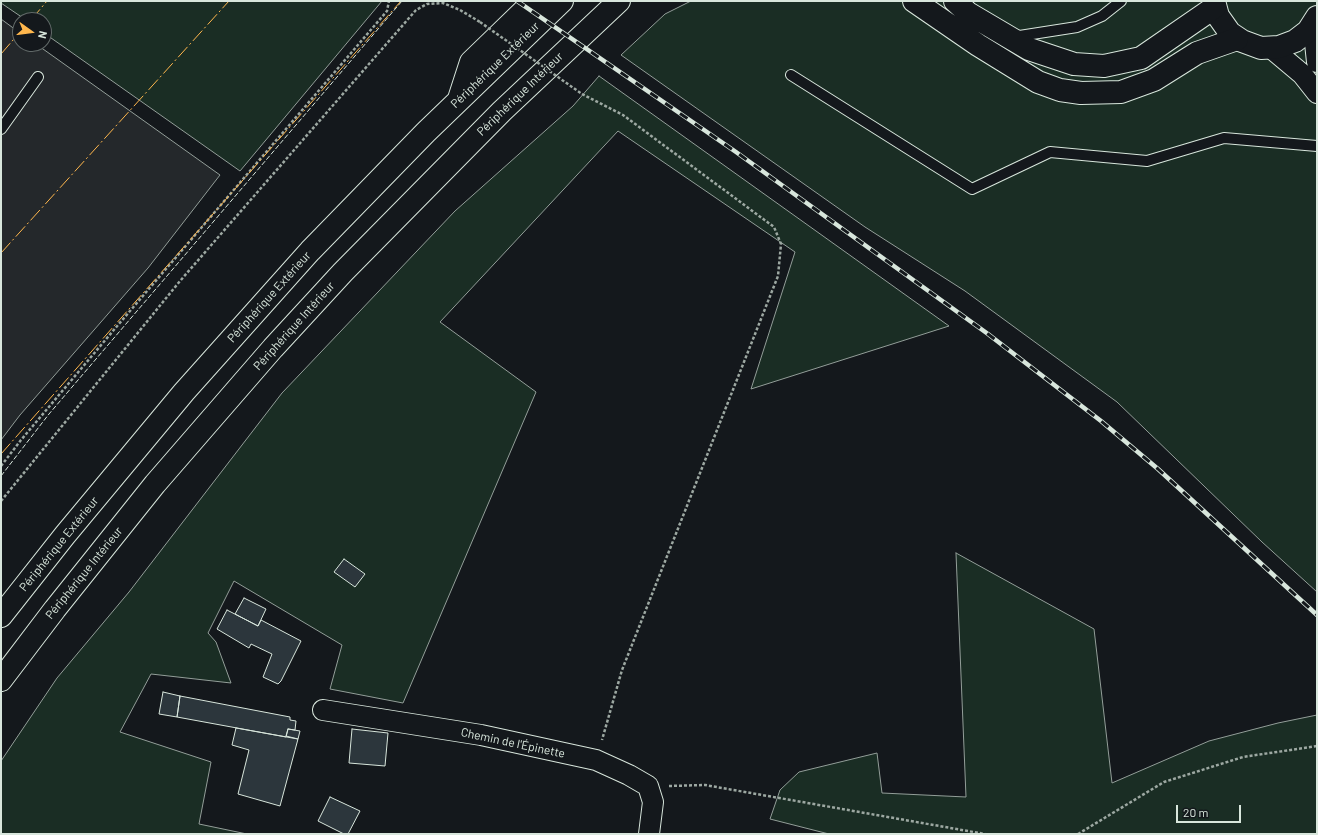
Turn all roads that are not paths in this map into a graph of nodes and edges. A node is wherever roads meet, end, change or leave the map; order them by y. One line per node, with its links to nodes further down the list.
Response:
1 (534, 1): 16 (main road)
2 (562, 1): 16 (main road, Périphérique Extérieur)
3 (619, 1): 20 (main road, Périphérique Intérieur)
4 (914, 1): 10 (main road)
5 (955, 1): 9 (main road)
6 (1121, 1): 9 (lane)
7 (1215, 4): 9 (main road); 10 (main road)
8 (1315, 21): 11 (main road); 12 (street)
9 (1010, 38)
10 (1237, 39): 11 (main road)
11 (1271, 48): 15 (street)
12 (1317, 62)
13 (791, 75): 18 (lane)
14 (38, 78): 17 (lane)
15 (1317, 93)
16 (458, 101): 19 (main road, Périphérique Extérieur)
17 (1, 129)
18 (1317, 146)
19 (1, 616)
20 (1, 680)
21 (323, 710): 22 (street, Chemin de l'Épinette)
22 (649, 834)

